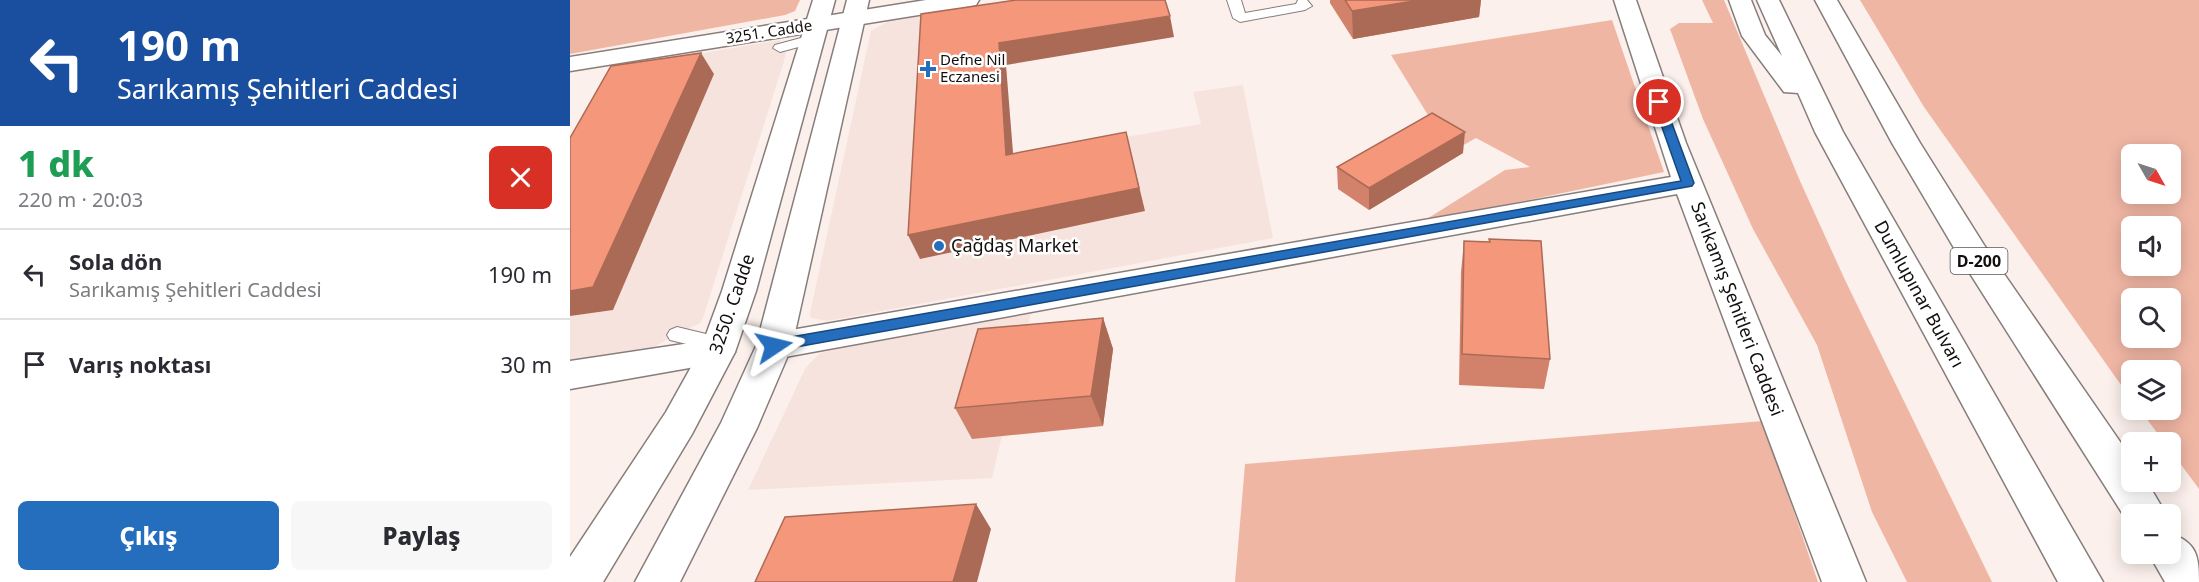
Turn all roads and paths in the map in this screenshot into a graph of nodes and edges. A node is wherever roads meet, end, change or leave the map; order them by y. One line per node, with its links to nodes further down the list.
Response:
1 (968, 0): 8 (main road, 3251. Cadde)
2 (1234, 0): 7 (lane)
3 (1625, 0): 13 (main road, Sarıkamış Şehitleri Caddesi)
4 (1740, 0): 12 (main road)
5 (1768, 0): 12 (main road, Dumlupınar Bulvarı)
6 (1826, 0): 18 (main road, D-200)
7 (1302, 3)
8 (855, 9): 9 (main road, 3251. Cadde); 15 (main road)
9 (817, 21): 10 (lane); 11 (main road, 3251. Cadde); 16 (main road, 3250. Cadde)
10 (780, 48)
11 (570, 64)
12 (1829, 132): 23 (main road, Dumlupınar Bulvarı)
13 (1688, 183): 15 (main road); 22 (main road, Sarıkamış Şehitleri Caddesi)
14 (677, 335): 16 (lane)
15 (774, 346): 21 (main road)
16 (718, 348): 17 (main road); 20 (main road, 3250. Cadde)
17 (570, 375)
18 (2139, 504)
19 (2178, 564): 24 (main road)
20 (579, 582)
21 (657, 582)
22 (1844, 582)
23 (2081, 582)
24 (2190, 582)

